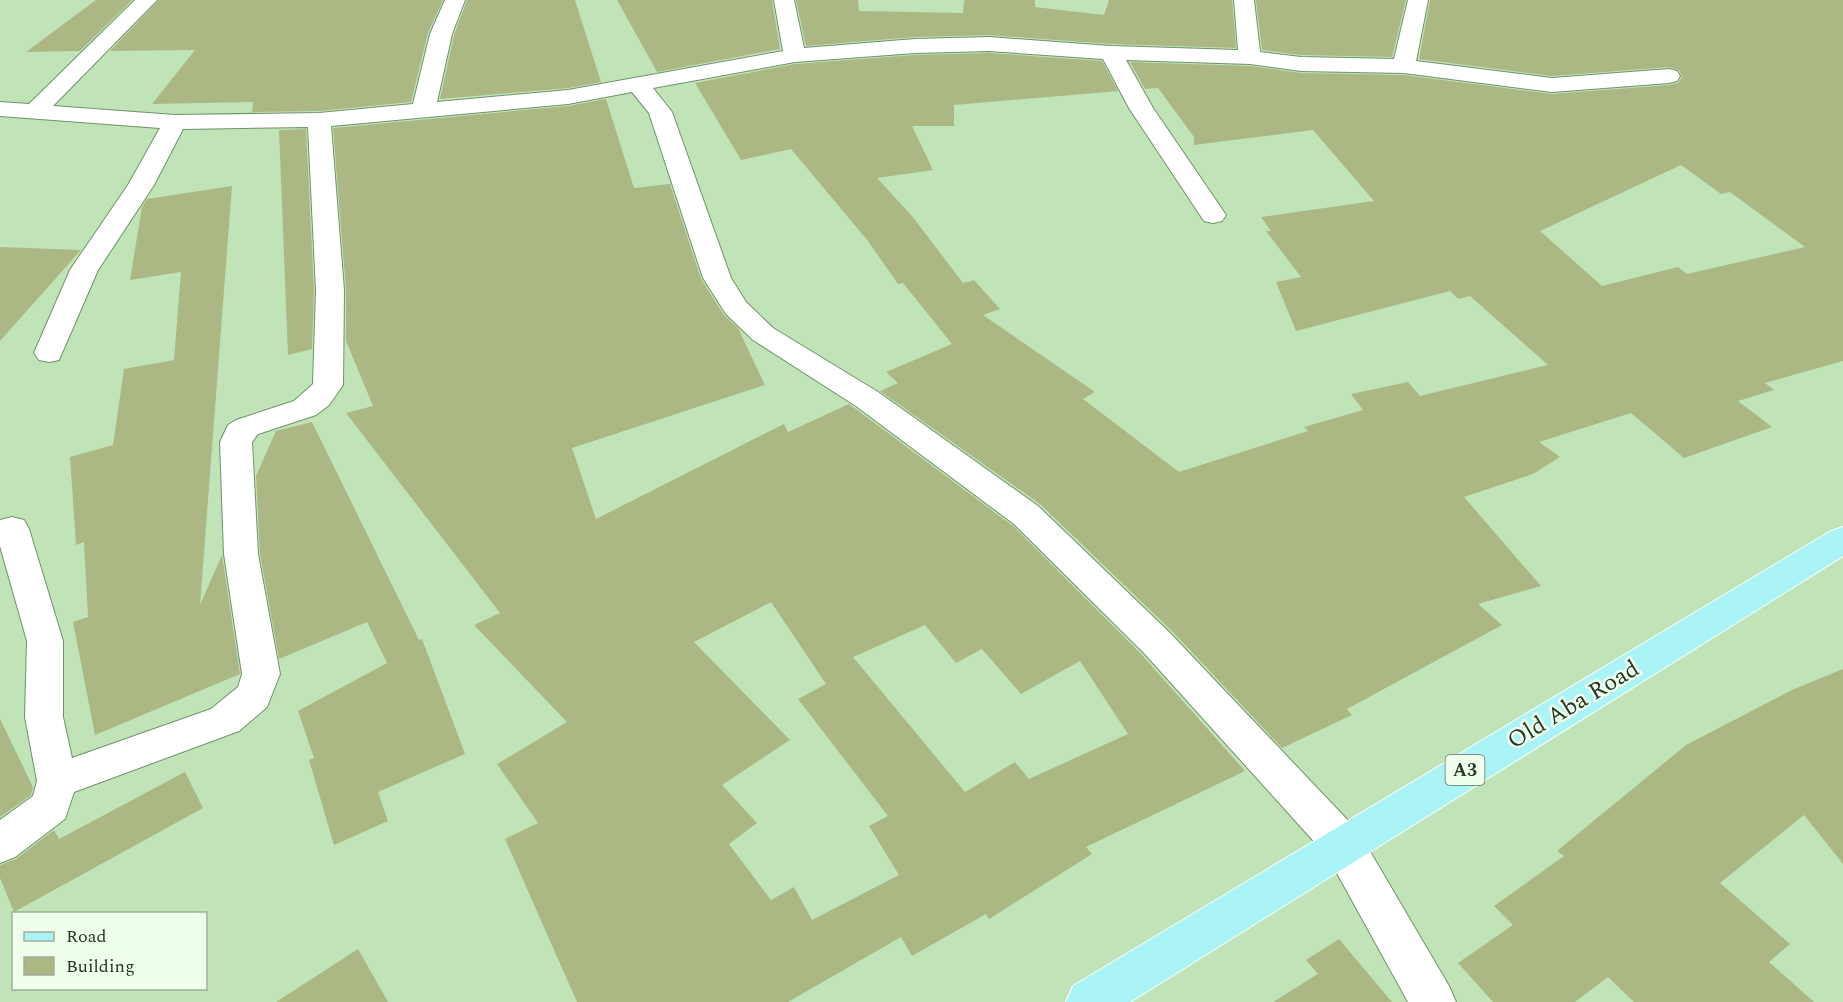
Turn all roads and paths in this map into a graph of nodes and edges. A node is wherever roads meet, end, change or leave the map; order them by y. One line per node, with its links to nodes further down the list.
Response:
1 (147, 0): 14 (street)
2 (455, 0): 13 (street)
3 (784, 0): 7 (street)
4 (1244, 0): 8 (street)
5 (1418, 0): 9 (street)
6 (1111, 53): 7 (street); 8 (street); 17 (street)
7 (795, 55): 11 (street)
8 (1250, 57): 9 (street)
9 (1404, 66): 10 (street)
10 (1669, 76)
11 (639, 86): 13 (street); 23 (street)
12 (0, 109): 14 (street)
13 (424, 109): 15 (street)
14 (35, 111): 16 (street)
15 (319, 120): 16 (street); 21 (street)
16 (175, 122): 18 (street)
17 (1213, 215)
18 (49, 353)
19 (12, 529): 21 (street)
20 (1843, 540): 23 (main road, Old Aba Road / A3)
21 (57, 781): 22 (street)
22 (0, 844)
23 (1343, 844): 24 (main road, Old Aba Road / A3); 25 (street)
24 (1089, 1002)
25 (1433, 1002)

